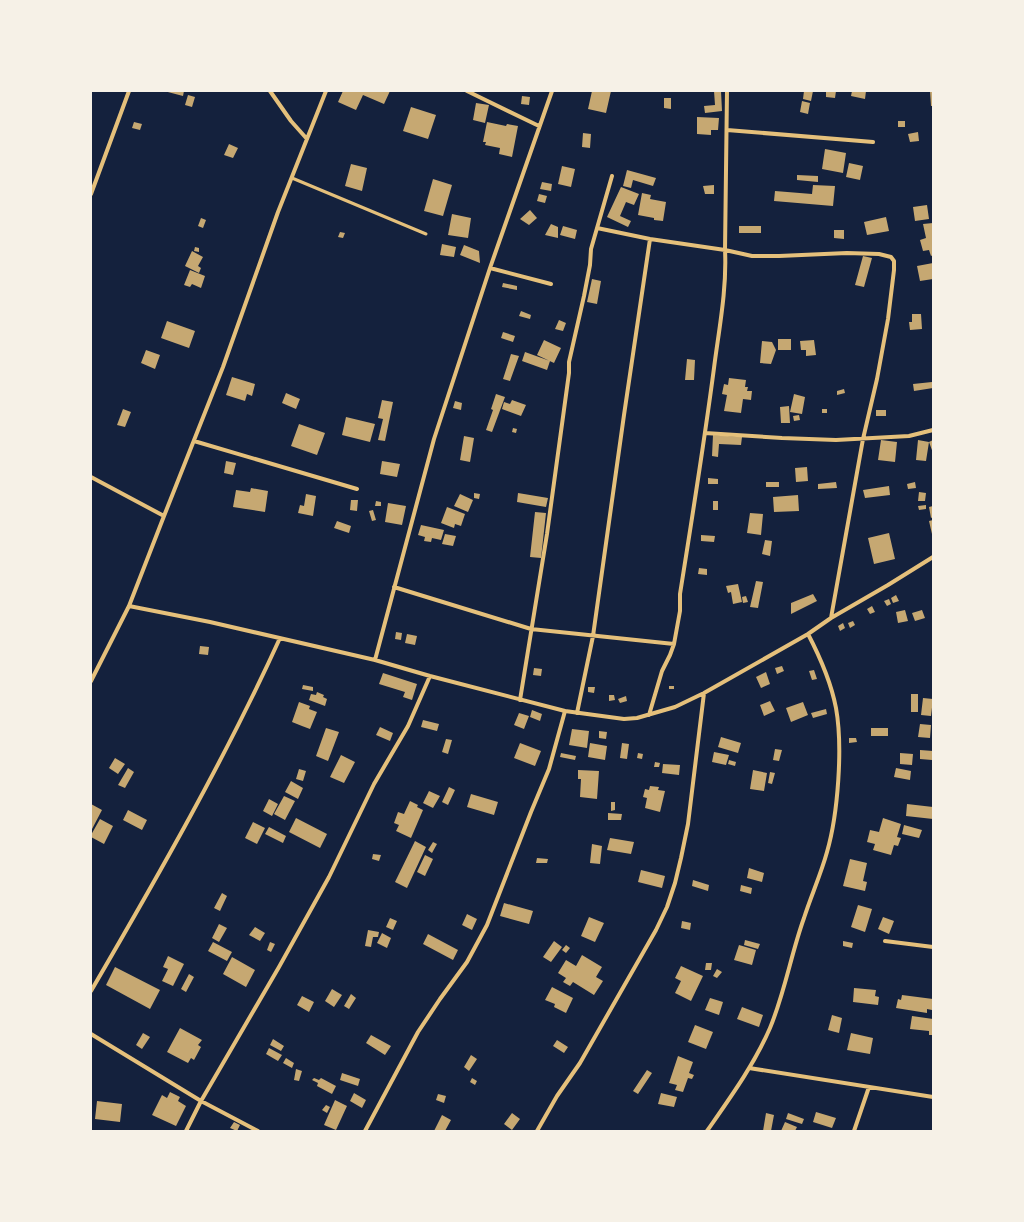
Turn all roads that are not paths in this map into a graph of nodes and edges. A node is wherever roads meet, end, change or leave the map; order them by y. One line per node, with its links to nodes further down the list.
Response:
1 (129, 91): 13 (street)
2 (270, 91): 9 (street)
3 (326, 91): 9 (street)
4 (466, 91): 7 (street)
5 (552, 91): 7 (street)
6 (727, 91): 8 (street)
7 (539, 126): 18 (street)
8 (727, 130): 10 (street); 17 (street)
9 (307, 139): 12 (street)
10 (874, 142)
11 (612, 176): 14 (street)
12 (292, 178): 15 (lane); 23 (street)
13 (91, 194)
14 (597, 228): 16 (street); 31 (street)
15 (426, 234)
16 (650, 239): 17 (street); 33 (street)
17 (725, 250): 21 (street); 22 (street)
18 (490, 268): 19 (street); 28 (street)
19 (551, 284)
20 (933, 430): 22 (street)
21 (705, 433): 22 (street); 35 (street)
22 (863, 439): 30 (street)
23 (194, 441): 25 (street); 26 (street)
24 (91, 477): 26 (street)
25 (357, 489)
26 (164, 516): 29 (street)
27 (933, 557): 30 (street)
28 (394, 587): 31 (street); 36 (street)
29 (128, 606): 34 (street); 38 (street)
30 (831, 618): 32 (street)
31 (531, 629): 33 (street); 40 (street)
32 (808, 634): 39 (street); 48 (street)
33 (593, 636): 35 (street); 42 (street)
34 (280, 638): 36 (street); 46 (street)
35 (674, 644): 43 (street)
36 (375, 660): 37 (street)
37 (430, 676): 40 (street); 51 (street)
38 (91, 681)
39 (704, 693): 43 (street); 55 (street)
40 (520, 700): 41 (street)
41 (565, 711): 42 (street); 54 (street)
42 (577, 712): 43 (street)
43 (649, 715)
44 (885, 941): 45 (street)
45 (933, 947)
46 (91, 991)
47 (91, 1034): 51 (street)
48 (750, 1068): 49 (street); 56 (street)
49 (869, 1087): 50 (street); 57 (street)
50 (933, 1097)
51 (201, 1101): 52 (street); 53 (street)
52 (186, 1131)
53 (258, 1131)
54 (365, 1131)
55 (537, 1131)
56 (707, 1131)
57 (854, 1131)

